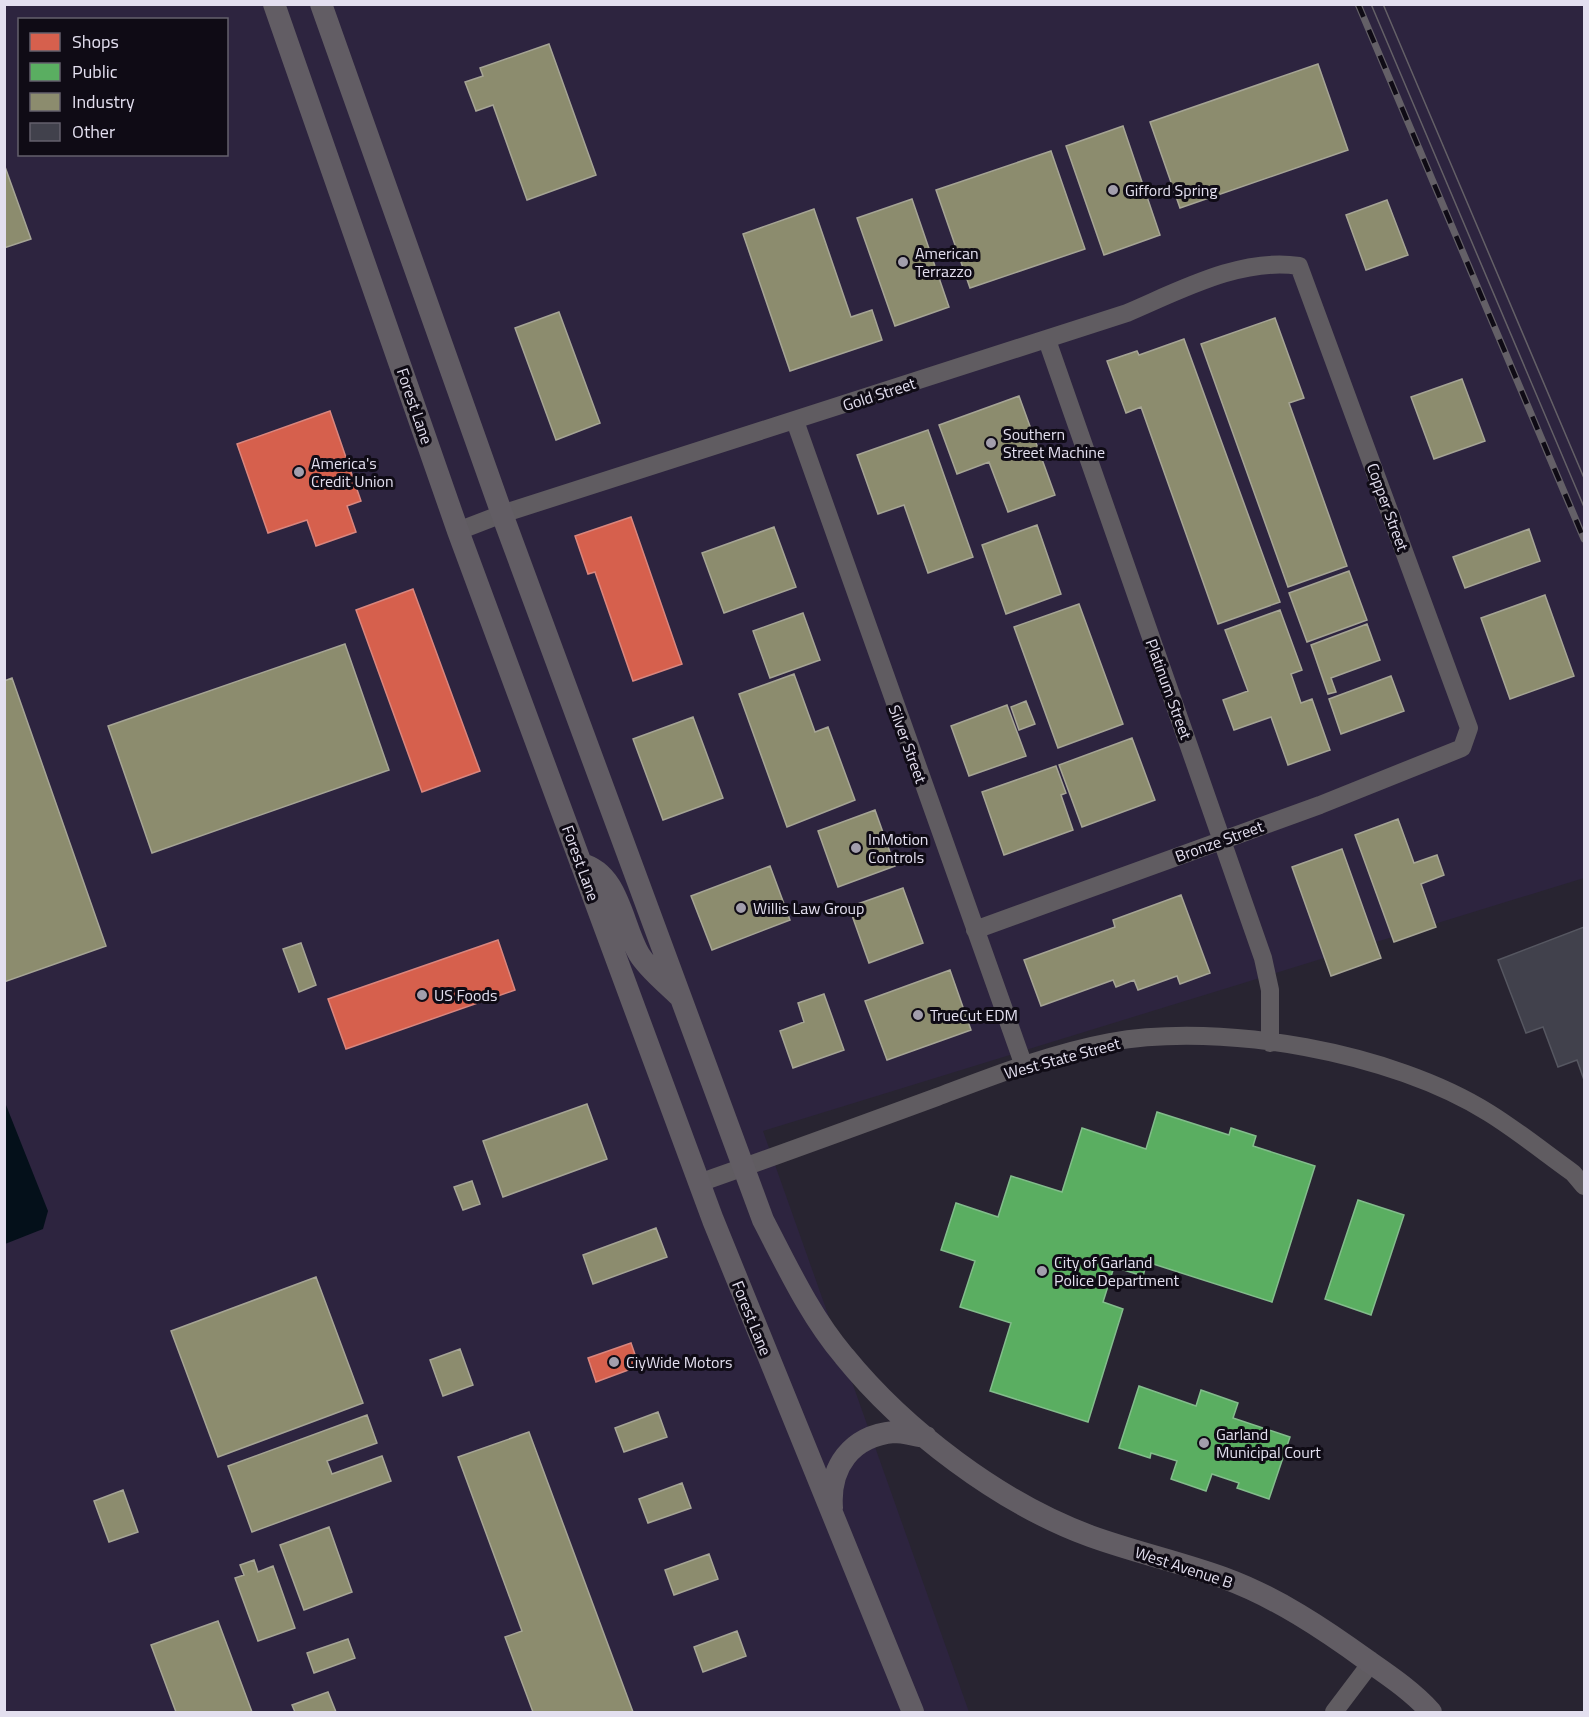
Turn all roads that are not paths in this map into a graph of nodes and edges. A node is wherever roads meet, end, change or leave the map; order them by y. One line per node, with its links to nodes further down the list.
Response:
1 (274, 4): 7 (main road, Forest Lane)
2 (321, 4): 6 (main road)
3 (1299, 266): 4 (street, Gold Street); 8 (street, Copper Street)
4 (1047, 340): 5 (street, Gold Street); 9 (street, Platinum Street)
5 (795, 421): 6 (street, Gold Street); 11 (street, Silver Street)
6 (502, 514): 7 (street, Gold Street); 12 (main road)
7 (459, 531): 10 (main road, Forest Lane)
8 (1462, 748): 9 (street, Bronze Street)
9 (1223, 840): 11 (street, Bronze Street); 13 (street, Platinum Street)
10 (581, 864): 12 (main road); 16 (main road, Forest Lane)
11 (975, 930): 14 (street, Silver Street)
12 (683, 1001): 15 (main road)
13 (1270, 1043): 14 (street, West State Street); 17 (street, West State Street)
14 (1024, 1066): 15 (street, West State Street)
15 (745, 1167): 16 (street, West State Street); 18 (main road)
16 (699, 1183): 19 (main road, Forest Lane)
17 (1584, 1186)
18 (928, 1437): 19 (main road); 20 (main road, West Avenue B)
19 (832, 1514): 21 (main road, Forest Lane)
20 (1371, 1663): 22 (street); 23 (main road, West Avenue B)
21 (913, 1713)
22 (1334, 1713)
23 (1431, 1713)

